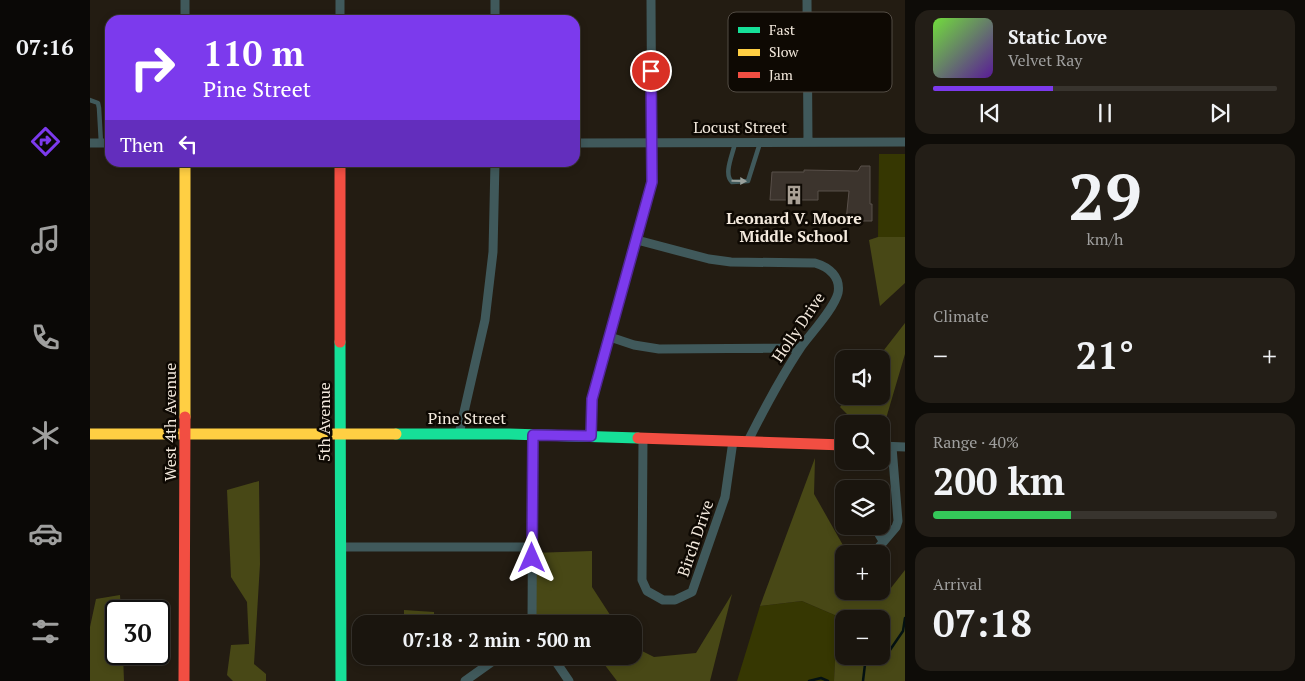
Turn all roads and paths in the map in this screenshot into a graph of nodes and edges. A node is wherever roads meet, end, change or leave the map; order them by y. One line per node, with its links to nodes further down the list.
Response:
1 (185, 0): 5 (street)
2 (340, 0): 6 (street)
3 (495, 0): 7 (street)
4 (651, 0): 12 (street)
5 (185, 15)
6 (340, 15)
7 (495, 15)
8 (808, 92): 14 (street)
9 (90, 100): 10 (lane)
10 (105, 138)
11 (580, 142): 12 (street, Locust Street)
12 (651, 142): 13 (street, Locust Street); 22 (street)
13 (735, 142): 18 (street, Locust Street); 18 (lane, one-way to 18)
14 (808, 142): 15 (street, Locust Street); 18 (street, Locust Street)
15 (905, 142)
16 (90, 143): 17 (street)
17 (105, 143)
18 (760, 143)
19 (185, 167): 26 (street, West 4th Avenue)
20 (340, 167): 28 (street, 5th Avenue)
21 (495, 167): 27 (street)
22 (637, 240): 23 (street); 24 (street, Holly Drive)
23 (610, 337): 24 (street); 30 (street)
24 (800, 348): 33 (street, Holly Drive)
25 (90, 434): 26 (street, Pine Street)
26 (186, 434): 28 (street, Pine Street); 45 (street, West 4th Avenue)
27 (459, 434): 28 (street, Pine Street); 29 (street, Pine Street)
28 (340, 435): 40 (street, 5th Avenue)
29 (533, 435): 30 (street, Pine Street); 41 (street)
30 (591, 436): 31 (street, Pine Street)
31 (643, 438): 32 (street, Pine Street); 32 (street, Birch Drive)
32 (732, 441): 33 (street, Pine Street)
33 (748, 441): 34 (street, Pine Street)
34 (835, 445)
35 (892, 447): 36 (street); 38 (street)
36 (905, 447)
37 (879, 535): 38 (street)
38 (883, 541): 39 (street)
39 (880, 545)
40 (341, 547): 41 (street); 46 (street, 5th Avenue)
41 (532, 547): 42 (street)
42 (532, 615)
43 (487, 665): 47 (street)
44 (558, 665): 48 (street)
45 (184, 681)
46 (341, 681)
47 (465, 681)
48 (569, 681)

